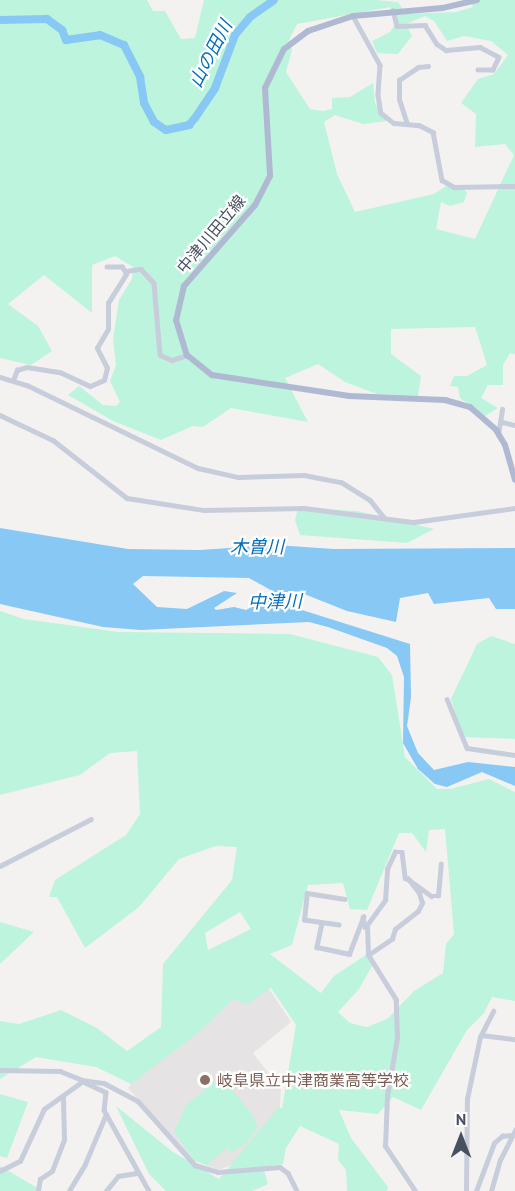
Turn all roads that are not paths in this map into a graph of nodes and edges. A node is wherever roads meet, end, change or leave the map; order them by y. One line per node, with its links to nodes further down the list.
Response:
1 (477, 0): 2 (main road, 中津川田立線)
2 (393, 10): 3 (main road, 中津川田立線); 5 (street)
3 (353, 16): 6 (street); 10 (main road, 中津川田立線)
4 (428, 66): 6 (street)
5 (478, 70)
6 (407, 124): 7 (street)
7 (515, 186)
8 (107, 267): 9 (street)
9 (126, 271): 10 (street); 12 (street)
10 (187, 355): 17 (main road)
11 (0, 377): 12 (street)
12 (13, 380): 21 (street)
13 (501, 409): 15 (street)
14 (0, 415): 21 (street)
15 (502, 422): 16 (street); 17 (street)
16 (515, 425)
17 (498, 435): 18 (main road)
18 (511, 461): 19 (main road)
19 (515, 480)
20 (515, 508): 21 (street)
21 (384, 517)
22 (447, 699): 23 (street)
23 (515, 755)
24 (91, 819): 26 (street)
25 (441, 864): 27 (street)
26 (0, 866)
27 (408, 879): 31 (street); 32 (street)
28 (345, 899): 29 (street)
29 (322, 922): 30 (street); 31 (street)
30 (339, 925)
31 (368, 931): 32 (street)
32 (368, 954): 48 (street)
33 (493, 1011): 34 (street)
34 (481, 1035): 35 (street); 49 (street)
35 (515, 1039)
36 (0, 1070): 37 (street)
37 (81, 1082): 38 (street); 39 (street); 47 (street)
38 (63, 1098): 41 (street); 43 (street)
39 (106, 1114): 42 (street); 44 (street)
40 (513, 1132): 50 (street); 51 (street)
41 (0, 1171)
42 (138, 1173): 45 (street); 46 (street)
43 (38, 1191)
44 (69, 1191)
45 (106, 1191)
46 (149, 1191)
47 (297, 1191)
48 (415, 1191)
49 (466, 1191)
50 (476, 1191)
51 (491, 1191)

